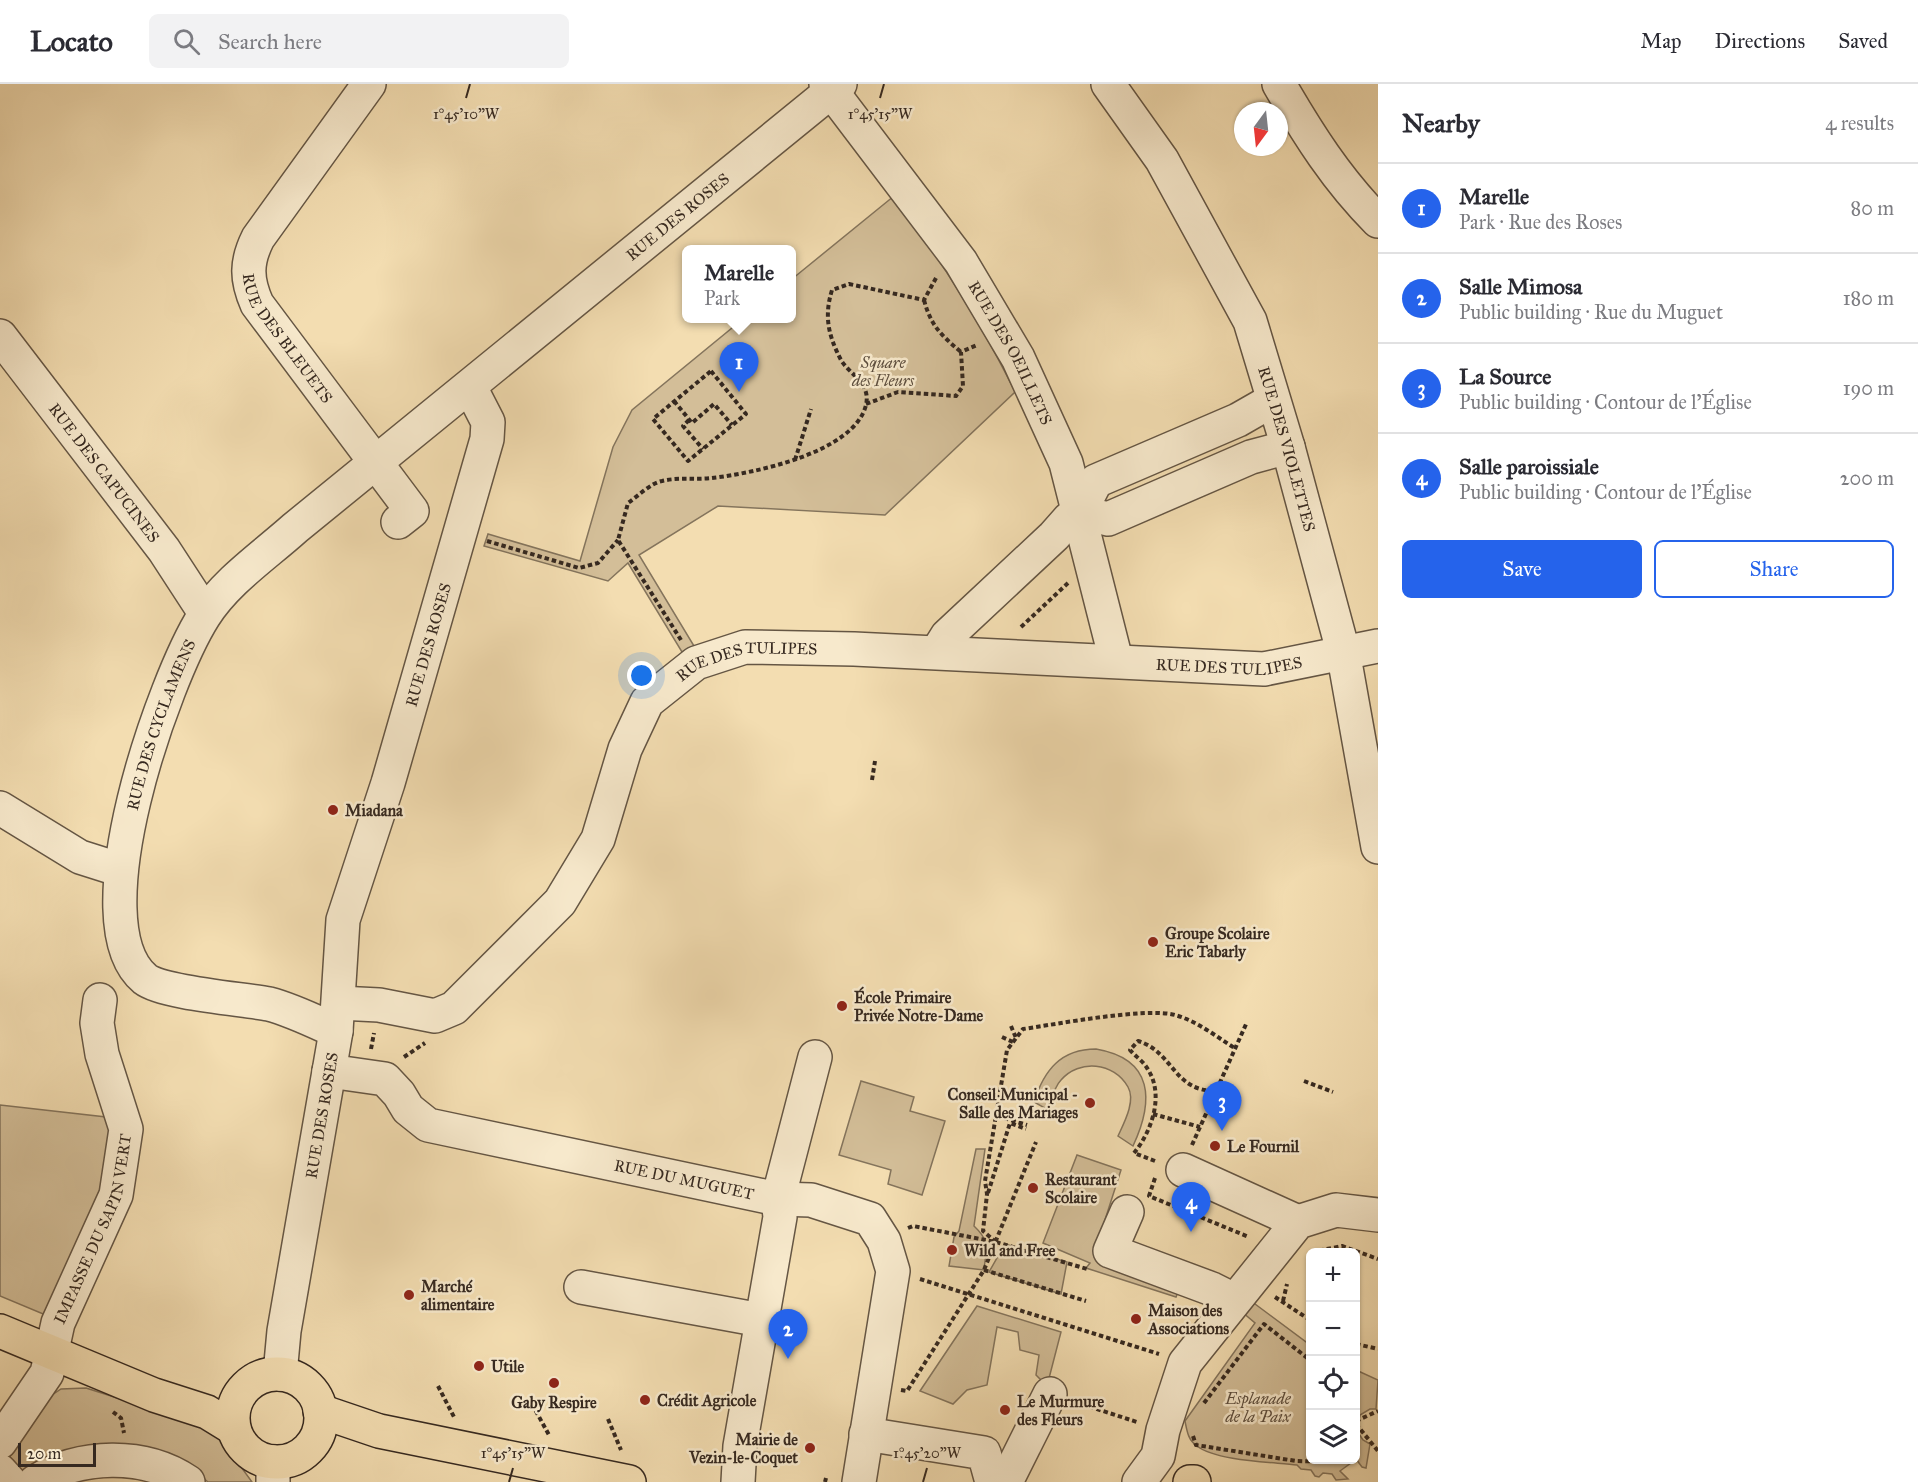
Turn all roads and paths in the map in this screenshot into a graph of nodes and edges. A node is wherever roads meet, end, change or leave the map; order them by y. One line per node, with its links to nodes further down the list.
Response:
1 (369, 84): 21 (street, RUE DES BLEUETS)
2 (1108, 84): 12 (street, RUE DES VIOLETTES)
3 (1279, 84): 5 (street)
4 (833, 86): 8 (street, RUE DES OEILLETS); 11 (street, RUE DES ROSES)
5 (1378, 221)
6 (939, 274): 7 (path)
7 (924, 300): 10 (path); 14 (path)
8 (1005, 334): 10 (path); 22 (street, RUE DES OEILLETS)
9 (0, 336): 27 (street, RUE DES CAPUCINES)
10 (961, 352): 14 (path)
11 (470, 387): 21 (street, RUE DES CYCLAMENS); 24 (street, RUE DES ROSES)
12 (1273, 400): 18 (street, RUE DES VIOLETTES); 22 (street)
13 (674, 401): 16 (path); 17 (path); 19 (path)
14 (866, 404): 20 (path)
15 (811, 409): 20 (path)
16 (689, 420): 17 (path); 19 (path)
17 (732, 425): 19 (path)
18 (1288, 447): 22 (street); 29 (street, RUE DES VIOLETTES)
19 (703, 449)
20 (795, 461): 25 (path)
21 (377, 462): 23 (street, RUE DES BLEUETS); 27 (street, RUE DES CYCLAMENS)
22 (1080, 512): 26 (street, RUE DES OEILLETS); 30 (street)
23 (398, 522)
24 (461, 534): 25 (path); 40 (street, RUE DES ROSES)
25 (618, 540): 33 (path)
26 (1093, 567): 31 (path); 32 (street, RUE DES OEILLETS)
27 (205, 613): 38 (street, RUE DES CYCLAMENS)
28 (1378, 646): 29 (street, RUE DES TULIPES)
29 (1343, 651): 32 (street, RUE DES TULIPES); 37 (street, RUE DES VIOLETTES)
30 (937, 652): 31 (street, RUE DES TULIPES); 33 (street, RUE DES TULIPES)
31 (1000, 655): 32 (street, RUE DES TULIPES)
32 (1116, 660)
33 (696, 663): 40 (street, RUE DES TULIPES)
34 (875, 761): 35 (path)
35 (872, 780)
36 (0, 808): 38 (street)
37 (1378, 847)
38 (121, 870): 40 (street, RUE DES CYCLAMENS)
39 (100, 1000): 82 (street, IMPASSE DU SAPIN VERT)
40 (337, 1017): 47 (street, RUE DES ROSES)
41 (1247, 1022): 45 (path)
42 (1011, 1026): 44 (path)
43 (1002, 1036): 44 (path)
44 (1014, 1040): 45 (path); 48 (path)
45 (1236, 1049): 51 (path)
46 (815, 1057): 60 (street)
47 (329, 1071): 60 (street, RUE DU MUGUET); 84 (street, RUE DES ROSES)
48 (1004, 1071): 49 (path); 54 (path)
49 (995, 1072)
50 (1304, 1081): 52 (path)
51 (1217, 1091): 53 (path); 55 (path)
52 (1333, 1092)
53 (1153, 1114): 55 (path); 57 (path)
54 (997, 1116): 59 (path); 59 (path)
55 (1200, 1126): 58 (path)
56 (1036, 1142): 65 (path)
57 (1134, 1153)
58 (1183, 1170): 63 (street)
59 (987, 1194): 65 (path)
60 (778, 1199): 69 (street); 77 (street, RUE DU MUGUET)
61 (1138, 1204): 64 (path); 75 (street)
62 (1378, 1215): 63 (street)
63 (1298, 1222): 75 (street)
64 (1257, 1240)
65 (996, 1242): 69 (path); 71 (path); 72 (path)
66 (1332, 1248): 67 (path)
67 (1348, 1248)
68 (1360, 1252): 70 (path)
69 (888, 1256): 74 (path); 98 (street)
70 (1378, 1259)
71 (1067, 1262)
72 (984, 1270): 74 (path); 76 (path)
73 (581, 1287): 77 (street)
74 (968, 1293): 81 (path); 85 (path)
75 (1234, 1300): 97 (street)
76 (1086, 1301)
77 (761, 1320): 110 (street, RUE DU MUGUET)
78 (0, 1331): 82 (main road)
79 (1360, 1345): 80 (path)
80 (1378, 1349)
81 (1146, 1350)
82 (51, 1353): 87 (main road); 99 (street, IMPASSE DU SAPIN VERT)
83 (1306, 1356): 90 (path)
84 (280, 1374): 89 (main road); 93 (main road)
85 (918, 1374)
86 (438, 1386): 94 (path)
87 (111, 1391): 89 (main road); 96 (main road); 101 (path)
88 (1050, 1394): 97 (path); 113 (street)
89 (239, 1396): 96 (main road)
90 (1203, 1404)
91 (1378, 1411): 92 (path)
92 (1360, 1420)
93 (317, 1426): 104 (main road); 108 (main road); 109 (main road)
94 (459, 1427)
95 (1360, 1427): 100 (path)
96 (233, 1428): 104 (main road)
97 (1178, 1432): 102 (path); 114 (street)
98 (866, 1434): 111 (street); 112 (street)
99 (0, 1442)
100 (1378, 1451)
101 (128, 1460): 106 (street); 107 (street)
102 (1306, 1461)
103 (0, 1471): 105 (street)
104 (273, 1472)
105 (10, 1482)
106 (35, 1482)
107 (188, 1482)
108 (556, 1482)
109 (629, 1482)
110 (738, 1482)
111 (859, 1482)
112 (992, 1482)
113 (1006, 1482)
114 (1138, 1482)

